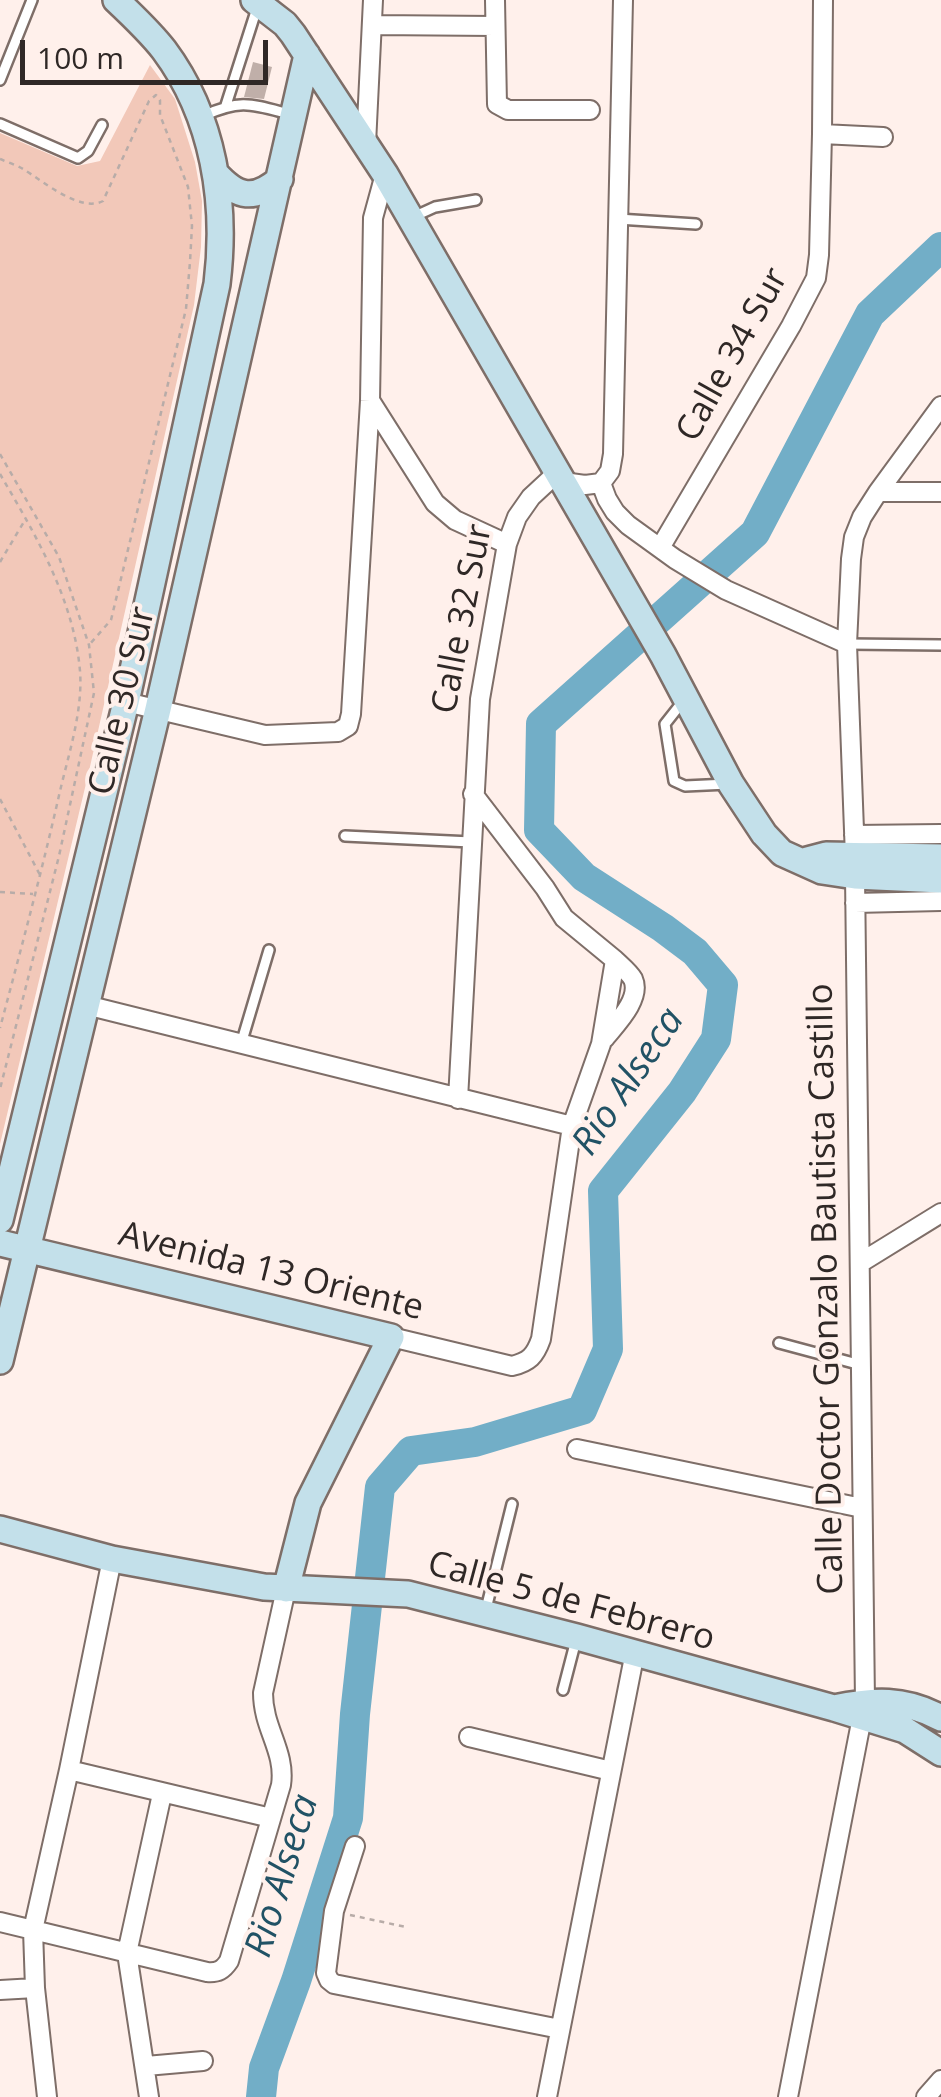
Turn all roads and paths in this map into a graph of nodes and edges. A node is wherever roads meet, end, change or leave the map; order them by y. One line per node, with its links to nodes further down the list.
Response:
1 (32, 0): 11 (lane)
2 (116, 0): 15 (main road, Calle 30 Sur)
3 (373, 0): 8 (street)
4 (495, 0): 9 (street)
5 (623, 0): 27 (street)
6 (823, 0): 18 (street, Calle 34 Sur)
7 (269, 7): 10 (main road); 12 (lane)
8 (373, 25): 9 (street); 20 (street)
9 (495, 26): 13 (street)
10 (308, 55): 14 (main road, Calle 30 Sur); 20 (main road)
11 (0, 80)
12 (226, 106): 14 (lane); 15 (lane)
13 (590, 110)
14 (295, 116): 24 (main road, Calle 30 Sur)
15 (201, 117): 22 (main road, Calle 30 Sur)
16 (0, 124): 17 (lane)
17 (102, 125)
18 (822, 134): 19 (street); 41 (street, Calle 34 Sur)
19 (883, 137)
20 (366, 144): 23 (main road)
21 (0, 159): 44 (path)
22 (216, 174): 24 (main road); 47 (main road, Calle 30 Sur)
23 (385, 174): 26 (main road); 29 (street)
24 (280, 179): 48 (main road, Calle 30 Sur)
25 (476, 200): 26 (lane)
26 (410, 218): 33 (main road)
27 (618, 220): 28 (lane); 34 (street)
28 (696, 224)
29 (370, 401): 40 (street); 48 (street)
30 (941, 406): 35 (street, Calle Doctor Gonzalo Bautista Castillo)
31 (0, 454): 44 (path)
32 (0, 474): 37 (path)
33 (560, 477): 34 (street); 39 (main road); 40 (street, Calle 32 Sur)
34 (601, 482): 38 (street)
35 (878, 492): 36 (street); 43 (street, Calle Doctor Gonzalo Bautista Castillo)
36 (941, 492)
37 (27, 518): 42 (path); 57 (path)
38 (628, 526): 39 (street); 41 (street)
39 (597, 540): 46 (main road)
40 (508, 544): 50 (street, Calle 32 Sur)
41 (668, 554): 43 (street)
42 (0, 562)
43 (847, 644): 45 (lane); 55 (street, Calle Doctor Gonzalo Bautista Castillo)
44 (89, 645): 67 (path)
45 (941, 645)
46 (686, 698): 49 (main road); 49 (lane)
47 (126, 702): 48 (street); 71 (main road, Calle 30 Sur)
48 (158, 709): 64 (main road, Calle 30 Sur)
49 (731, 784): 55 (main road)
50 (473, 794): 54 (street, Calle 32 Sur); 69 (street)
51 (0, 799): 57 (path)
52 (941, 834): 55 (street)
53 (345, 836): 54 (lane)
54 (471, 842): 68 (street, Calle 32 Sur)
55 (854, 856): 56 (main road); 58 (main road); 62 (street, Calle Doctor Gonzalo Bautista Castillo)
56 (941, 858)
57 (40, 876): 60 (path)
58 (941, 880)
59 (0, 892): 60 (path)
60 (35, 894): 65 (path)
61 (941, 901): 62 (street)
62 (855, 903): 74 (street, Calle Doctor Gonzalo Bautista Castillo)
63 (269, 950): 66 (lane)
64 (86, 1006): 66 (street); 73 (main road, Calle 30 Sur)
65 (0, 1028)
66 (242, 1044): 68 (street)
67 (0, 1089)
68 (458, 1099): 69 (street)
69 (572, 1126): 75 (street, Avenida 13 Oriente)
70 (941, 1213): 74 (street)
71 (0, 1220)
72 (0, 1243): 73 (main road, Avenida 13 Oriente)
73 (28, 1248): 75 (main road, Avenida 13 Oriente); 77 (main road, Calle 30 Sur)
74 (860, 1263): 78 (street, Calle Doctor Gonzalo Bautista Castillo)
75 (391, 1337): 84 (main road)
76 (779, 1343): 78 (lane)
77 (0, 1361)
78 (861, 1365): 81 (street, Calle Doctor Gonzalo Bautista Castillo)
79 (577, 1449): 81 (street)
80 (512, 1504): 85 (lane)
81 (862, 1508): 89 (street, Calle Doctor Gonzalo Bautista Castillo)
82 (0, 1528): 83 (main road, Calle 5 de Febrero)
83 (112, 1559): 84 (main road, Calle 5 de Febrero); 93 (street)
84 (286, 1590): 85 (main road, Calle 5 de Febrero); 96 (street)
85 (484, 1614): 86 (main road, Calle 5 de Febrero)
86 (577, 1637): 87 (main road, Calle 5 de Febrero); 88 (lane)
87 (635, 1652): 89 (main road, Calle 5 de Febrero); 94 (street)
88 (564, 1690)
89 (864, 1710): 90 (main road); 92 (main road); 112 (street, Calle Doctor Gonzalo Bautista Castillo)
90 (941, 1718)
91 (470, 1738): 94 (street)
92 (941, 1753)
93 (69, 1770): 95 (street); 101 (street)
94 (611, 1771): 105 (street)
95 (162, 1794): 96 (street); 102 (street)
96 (271, 1818): 102 (street)
97 (356, 1846): 98 (street)
98 (334, 1912): 100 (path); 105 (street)
99 (0, 1922): 101 (street)
100 (406, 1928)
101 (33, 1930): 102 (street); 103 (street)
102 (127, 1953): 107 (street)
103 (35, 1988): 104 (street); 109 (street)
104 (0, 1990)
105 (560, 2029): 111 (street)
106 (203, 2060): 107 (street)
107 (146, 2066): 110 (street)
108 (940, 2082): 113 (street)
109 (47, 2097)
110 (149, 2097)
111 (547, 2097)
112 (788, 2097)
113 (926, 2097)

